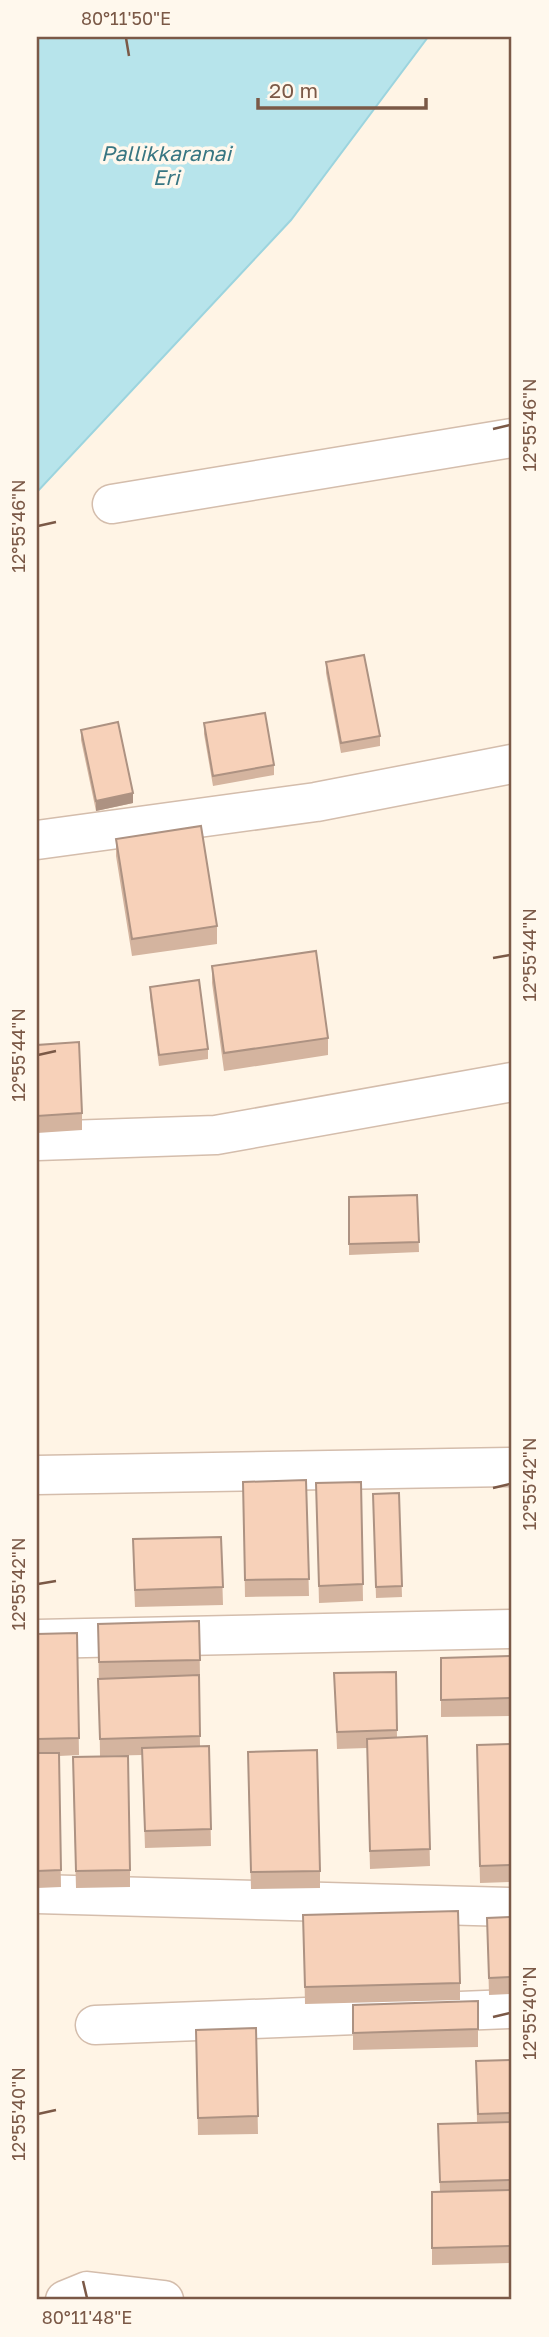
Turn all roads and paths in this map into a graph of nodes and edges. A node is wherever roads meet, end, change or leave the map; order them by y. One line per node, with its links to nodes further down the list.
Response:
1 (512, 438): 2 (street)
2 (112, 504)
3 (512, 764): 4 (street)
4 (37, 840)
5 (512, 1082): 6 (street)
6 (37, 1141)
7 (512, 1467): 8 (street)
8 (37, 1475)
9 (512, 1629): 10 (street)
10 (37, 1639)
11 (37, 1894): 12 (street)
12 (512, 1907)
13 (512, 2009): 14 (street)
14 (95, 2025)
15 (65, 2300): 16 (street)
16 (164, 2300)

